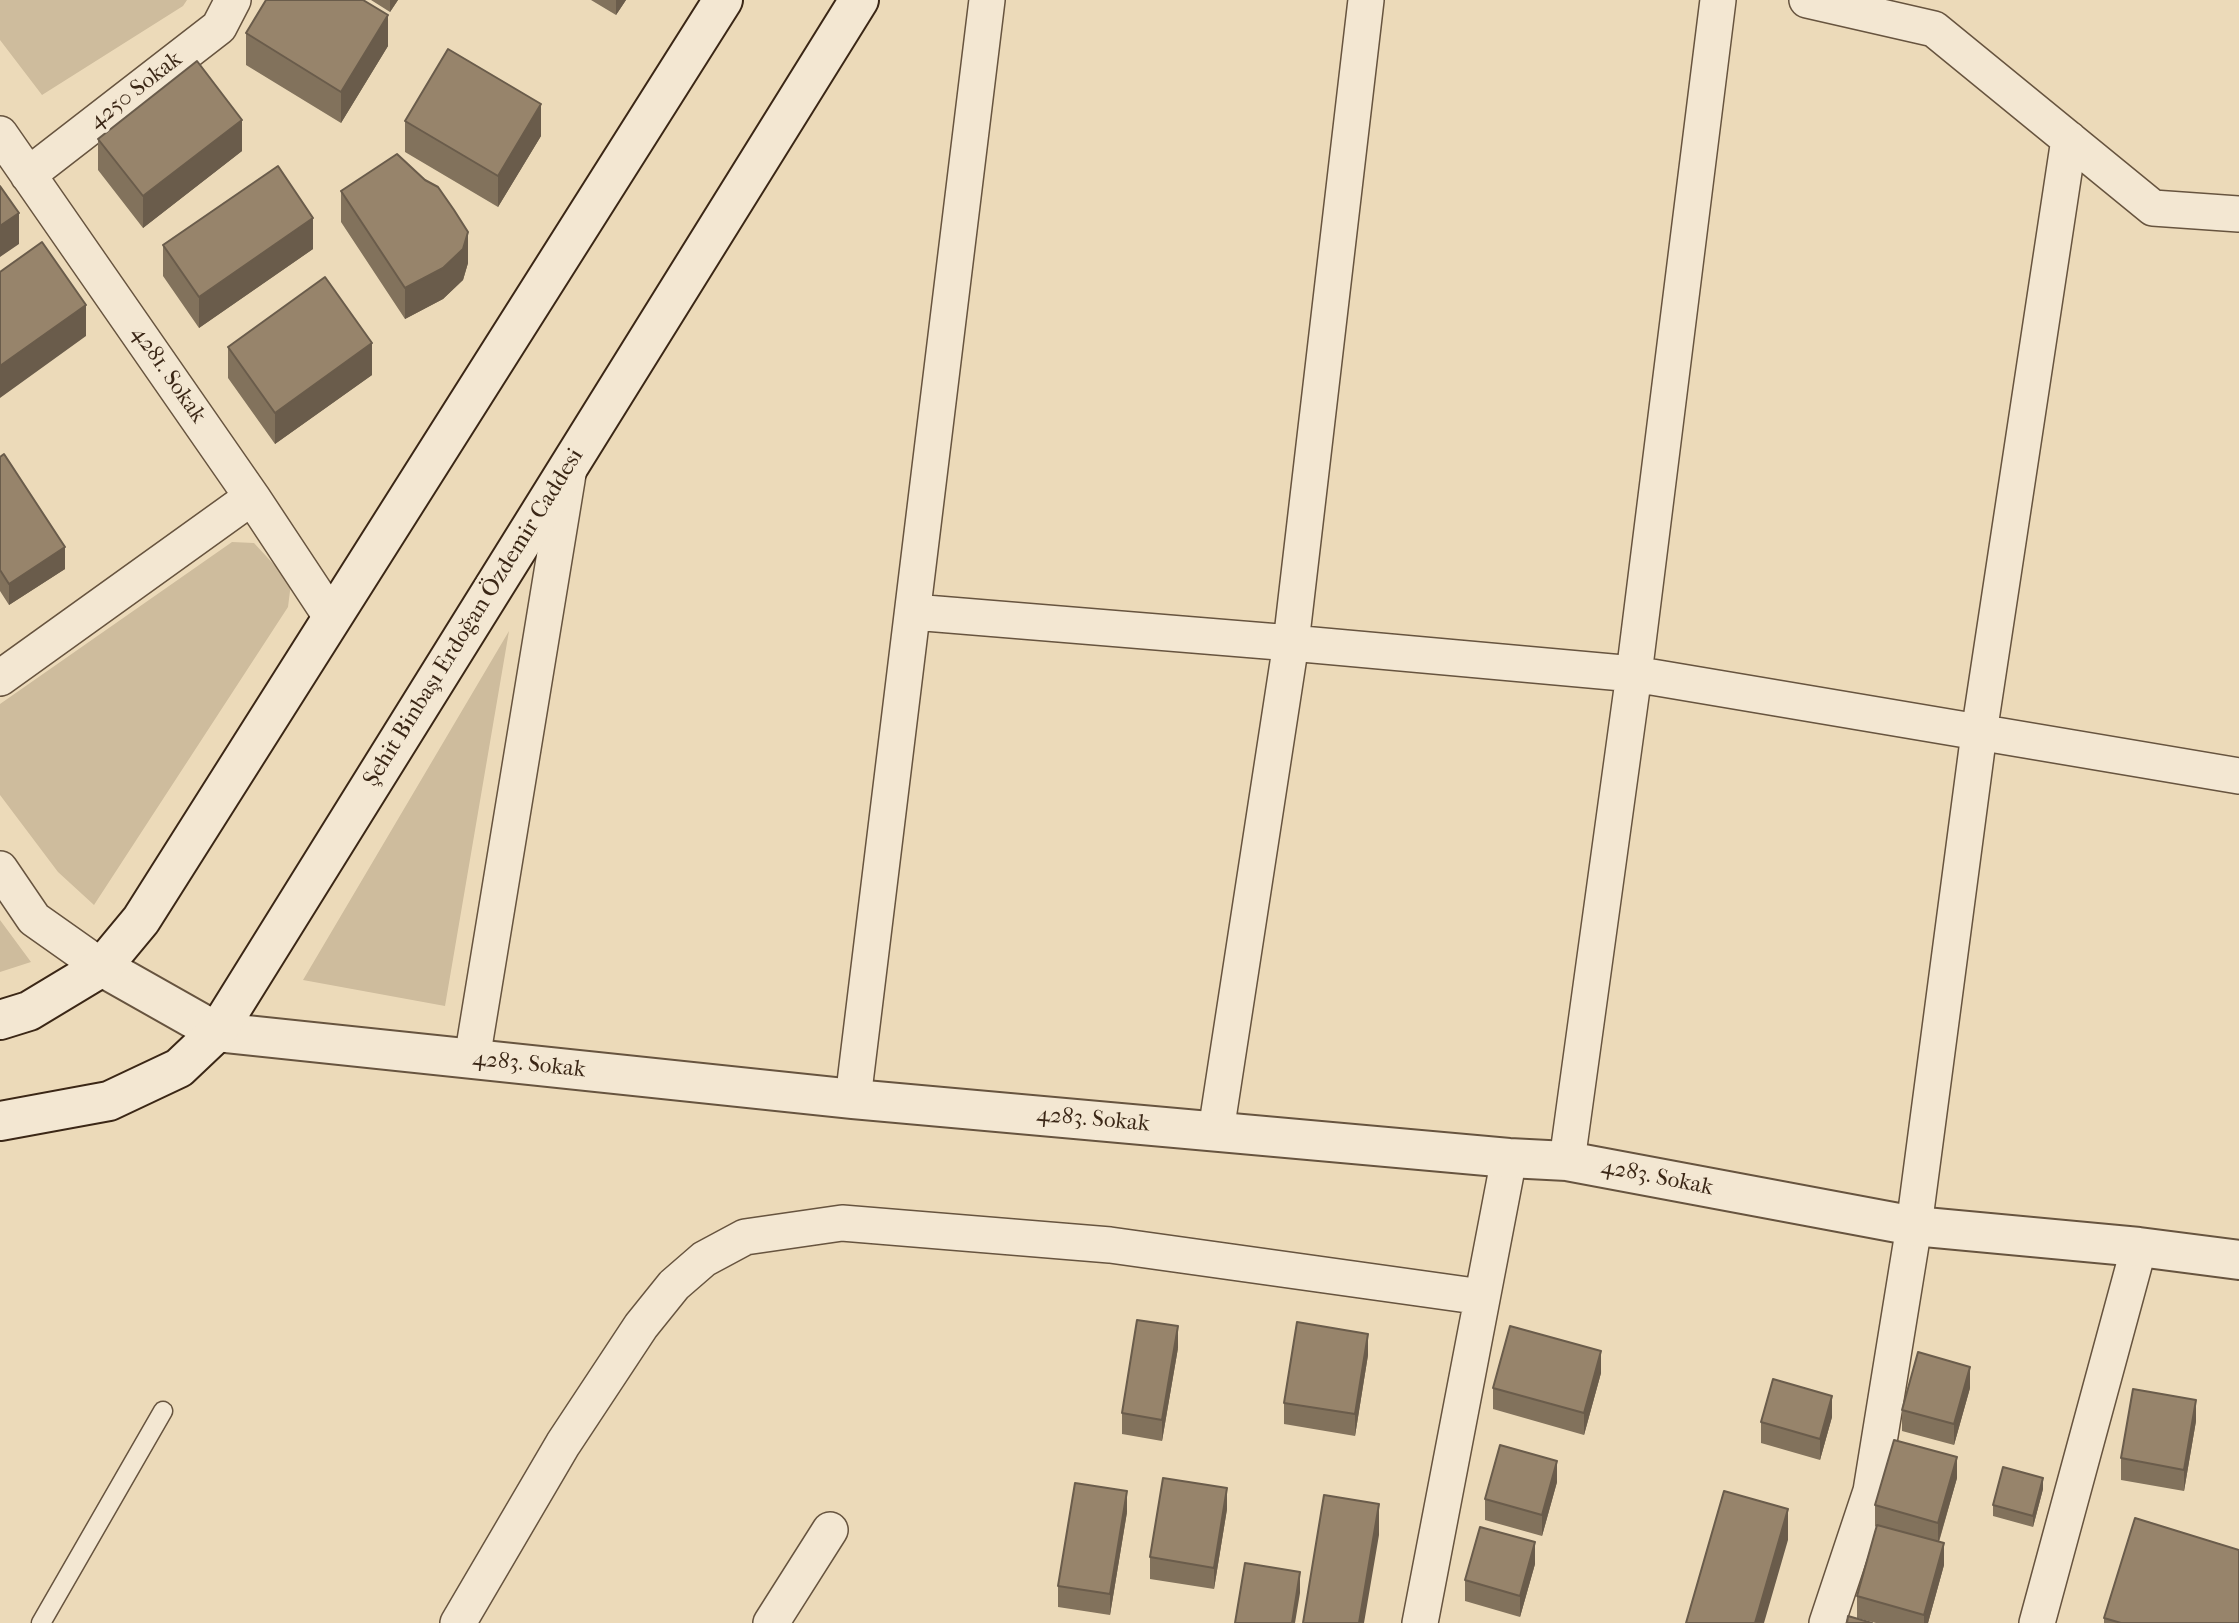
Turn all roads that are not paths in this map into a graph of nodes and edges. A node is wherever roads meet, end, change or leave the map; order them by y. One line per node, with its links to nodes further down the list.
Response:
1 (233, 0): 10 (street, 4250 Sokak)
2 (723, 0): 15 (main road)
3 (859, 0): 12 (main road, Şehit Binbaşı Erdoğan Özdemir Caddesi)
4 (987, 0): 14 (street)
5 (1366, 0): 16 (street)
6 (1718, 0): 17 (street)
7 (1807, 0): 9 (street)
8 (0, 134): 10 (street, 4281. Sokak)
9 (2069, 139): 11 (street); 19 (street)
10 (29, 175): 13 (street, 4281. Sokak)
11 (2239, 214)
12 (570, 463): 24 (main road, Şehit Binbaşı Erdoğan Özdemir Caddesi); 25 (street)
13 (253, 496): 15 (street, 4281. Sokak); 18 (street)
14 (913, 612): 16 (street); 26 (street)
15 (332, 618): 22 (main road)
16 (1291, 643): 17 (street); 28 (street)
17 (1634, 674): 19 (street); 30 (street)
18 (0, 678)
19 (1979, 733): 20 (street); 31 (street)
20 (2239, 776)
21 (0, 869): 22 (street, 4283. Sokak)
22 (102, 967): 23 (main road); 24 (main road, 4283. Sokak)
23 (0, 1020)
24 (217, 1032): 25 (main road, 4283. Sokak); 27 (main road, Şehit Binbaşı Erdoğan Özdemir Caddesi)
25 (472, 1059): 26 (main road, 4283. Sokak)
26 (853, 1099): 28 (main road, 4283. Sokak)
27 (1, 1121)
28 (1216, 1132): 29 (main road, 4283. Sokak)
29 (1509, 1158): 30 (main road, 4283. Sokak); 34 (street)
30 (1567, 1161): 31 (main road, 4283. Sokak)
31 (1914, 1227): 32 (main road, 4283. Sokak); 41 (street)
32 (2139, 1247): 33 (main road, 4283. Sokak); 42 (street)
33 (2239, 1260)
34 (1482, 1297): 38 (street); 40 (street)
35 (163, 1411): 37 (lane)
36 (830, 1530): 39 (street)
37 (41, 1623)
38 (458, 1623)
39 (771, 1623)
40 (1420, 1623)
41 (1827, 1623)
42 (2037, 1623)

